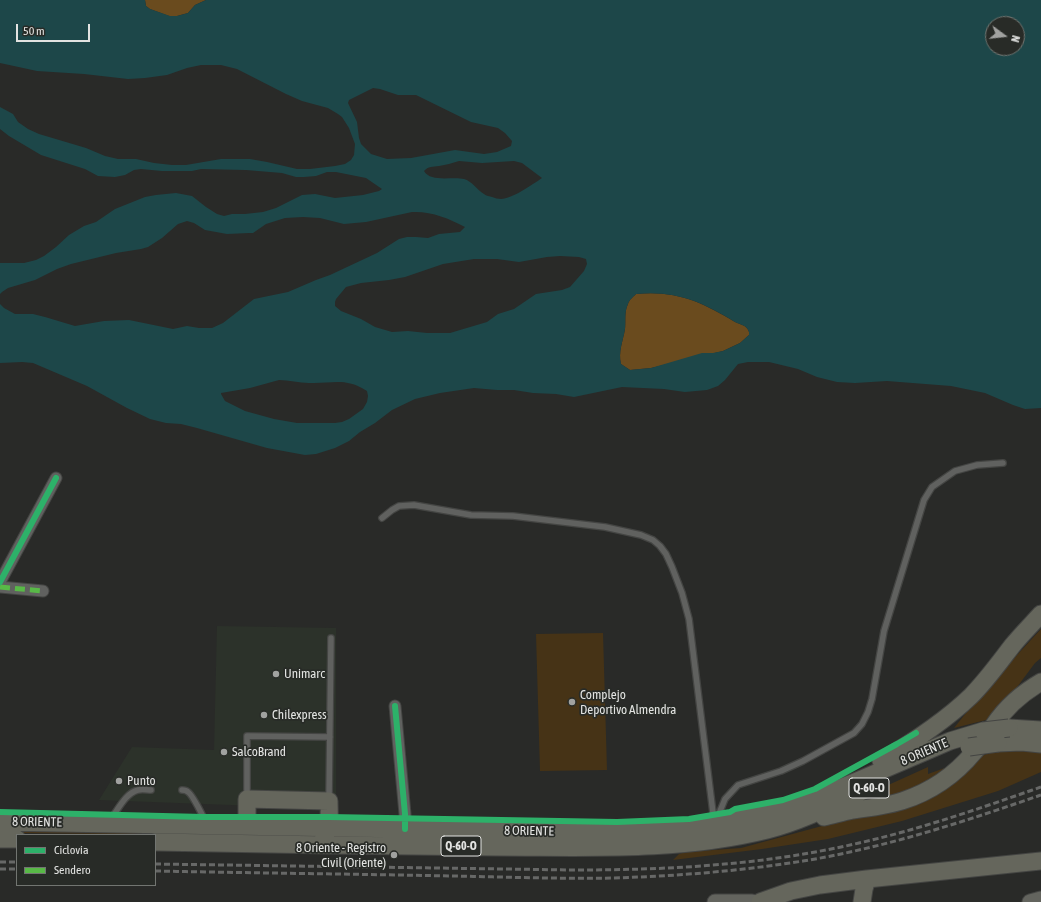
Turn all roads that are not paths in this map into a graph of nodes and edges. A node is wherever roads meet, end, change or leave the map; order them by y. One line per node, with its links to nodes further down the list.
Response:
1 (1003, 463): 19 (lane)
2 (56, 478): 4 (street)
3 (382, 518): 28 (lane)
4 (0, 582)
5 (0, 587): 6 (street)
6 (43, 591)
7 (1041, 614): 16 (main road)
8 (331, 638): 12 (lane)
9 (1041, 682): 27 (main road)
10 (395, 706): 26 (street)
11 (1041, 730): 16 (main road, 8 ORIENTE / Q-60-O, bridge)
12 (330, 737): 17 (lane); 18 (lane)
13 (1041, 744): 27 (main road, 8 ORIENTE / Q-60-O, bridge)
14 (151, 790): 22 (lane)
15 (182, 790): 23 (lane)
16 (826, 794): 20 (main road, 8 ORIENTE / Q-60-O)
17 (247, 799): 18 (main road); 24 (main road)
18 (329, 801): 25 (main road)
19 (720, 807): 20 (lane); 28 (lane)
20 (738, 820): 28 (main road, 8 ORIENTE / Q-60-O)
21 (0, 822): 22 (main road, 8 ORIENTE / Q-60-O)
22 (107, 823): 23 (main road, 8 ORIENTE / Q-60-O)
23 (209, 825): 24 (main road, 8 ORIENTE / Q-60-O)
24 (247, 826): 25 (main road, 8 ORIENTE / Q-60-O)
25 (328, 827): 26 (main road, 8 ORIENTE / Q-60-O); 32 (main road)
26 (405, 829): 28 (main road, 8 ORIENTE / Q-60-O)
27 (769, 829): 28 (main road, 8 ORIENTE / Q-60-O)
28 (711, 832): 32 (main road, 8 ORIENTE / Q-60-O)
29 (0, 839): 30 (main road, 8 ORIENTE)
30 (16, 839)
31 (156, 842): 32 (main road, 8 ORIENTE / Q-60-O)
32 (315, 845)
33 (1041, 861): 34 (main road)
34 (867, 879): 38 (main road); 39 (main road)
35 (1041, 899): 40 (main road)
36 (715, 902): 37 (main road)
37 (752, 902)
38 (760, 902)
39 (862, 902)
40 (1030, 902)

